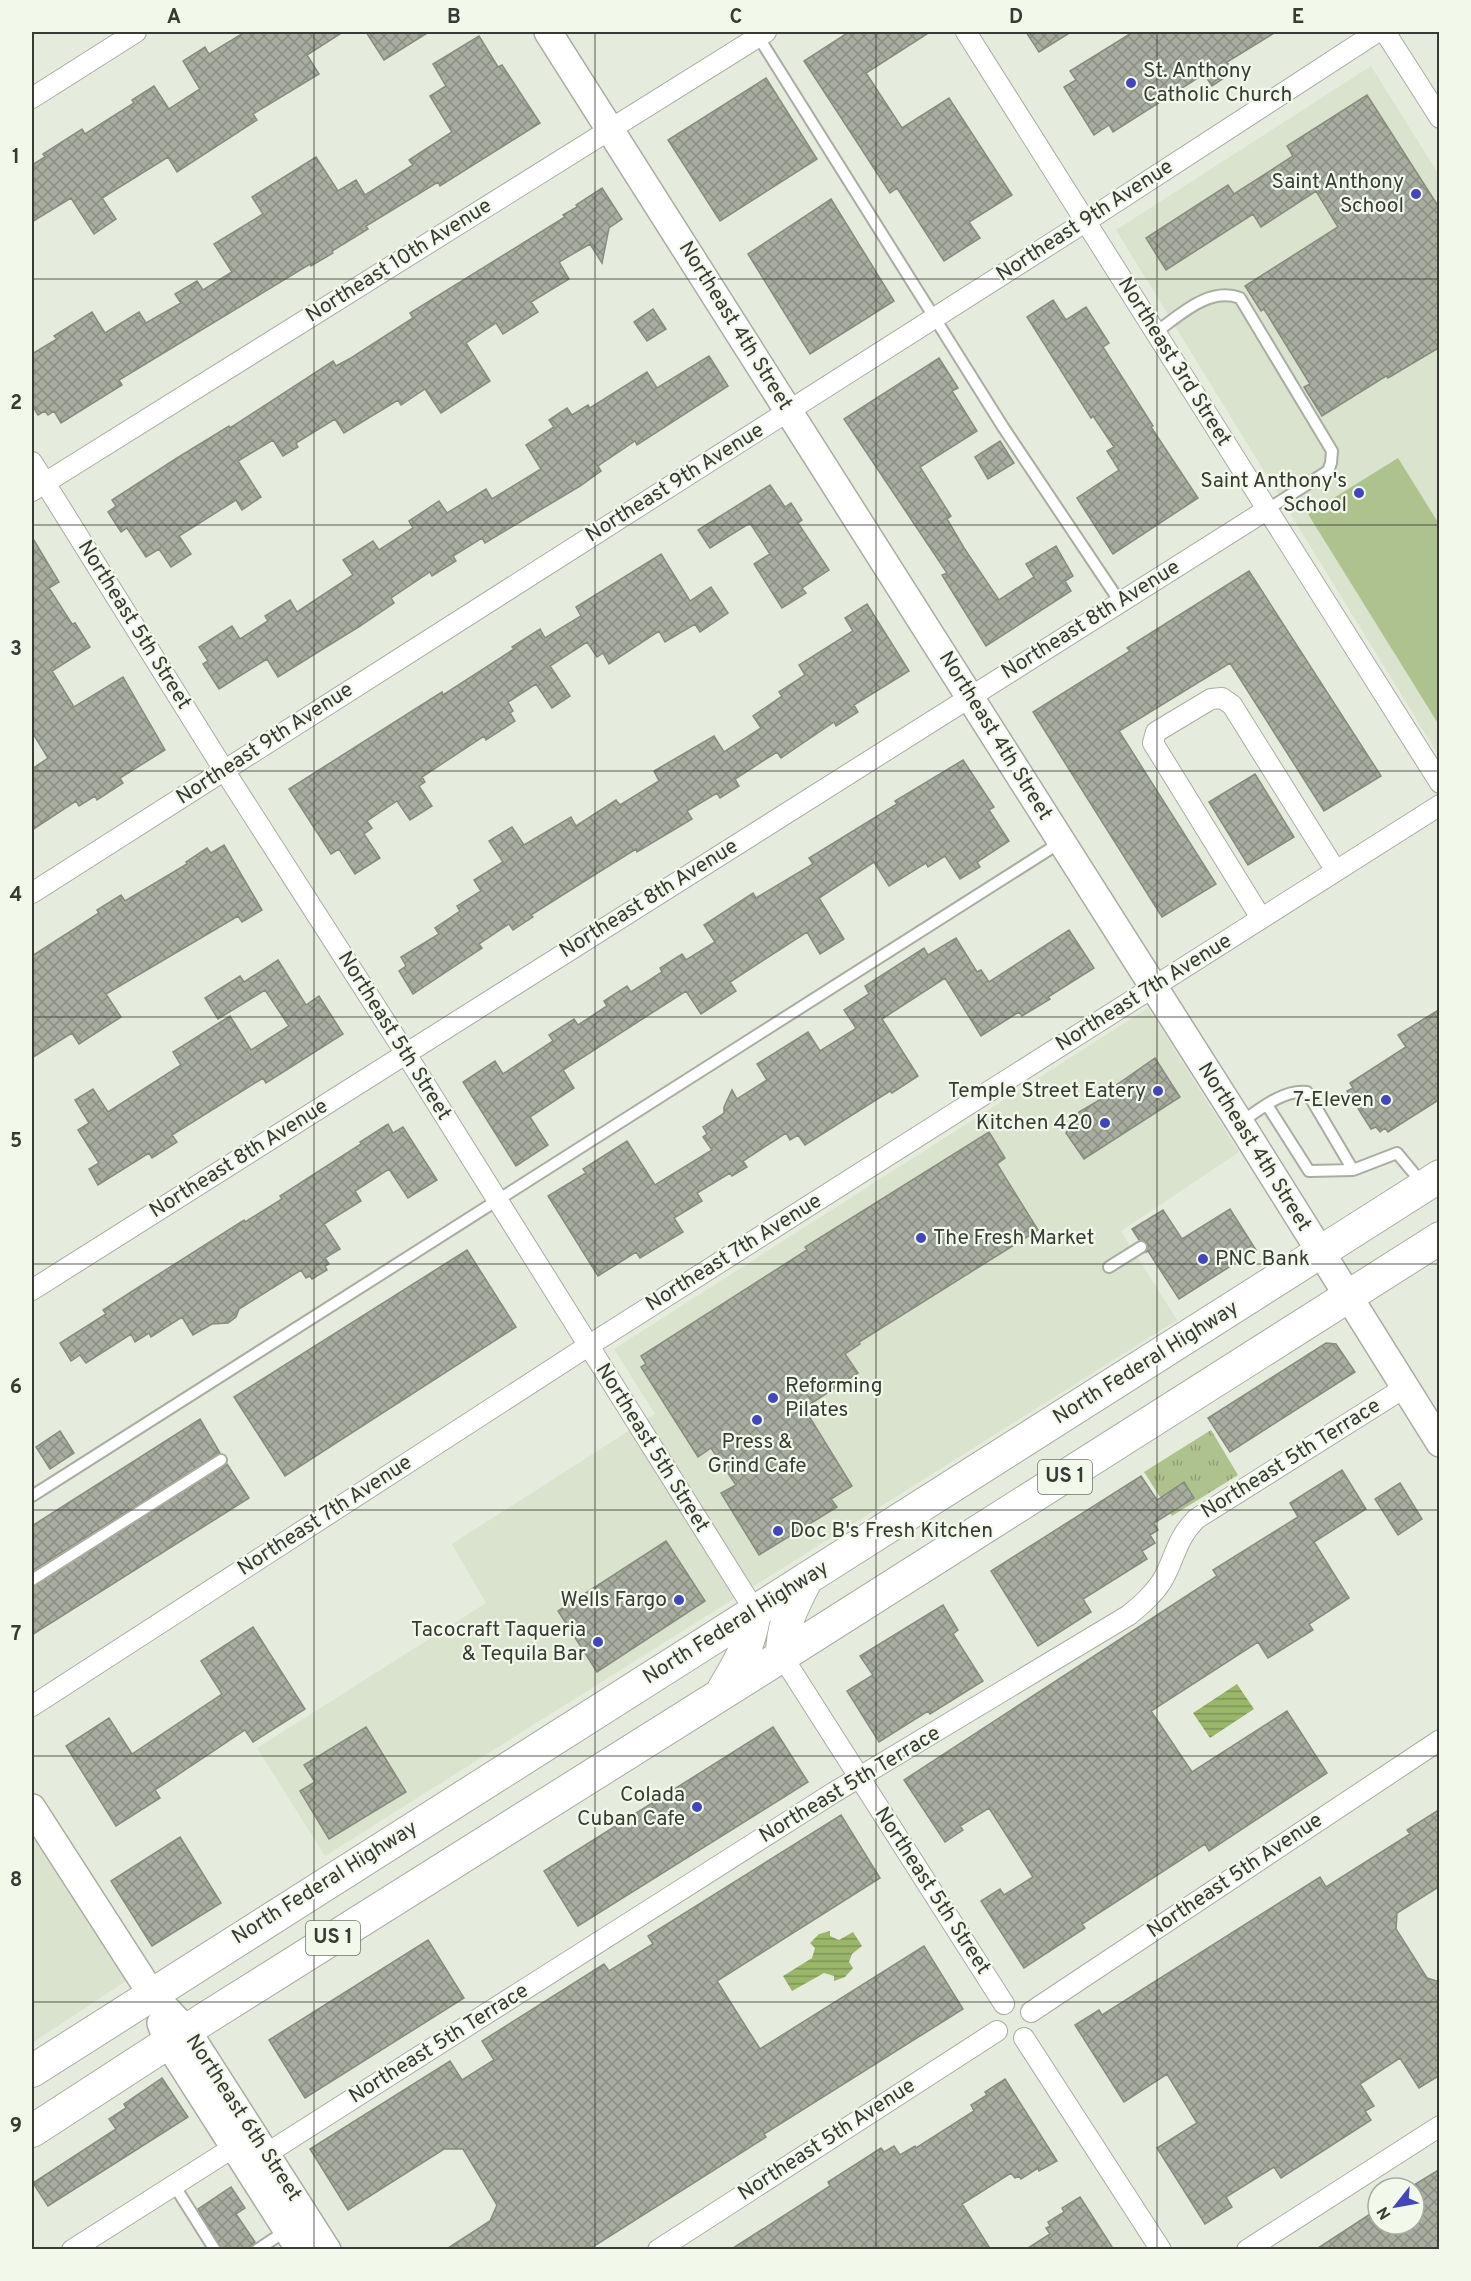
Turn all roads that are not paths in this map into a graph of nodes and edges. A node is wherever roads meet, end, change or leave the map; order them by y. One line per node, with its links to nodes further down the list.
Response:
1 (136, 32): 7 (street)
2 (548, 32): 9 (street, Northeast 4th Street)
3 (966, 32): 10 (street, Northeast 3rd Street)
4 (1377, 32): 10 (street, Northeast 9th Avenue)
5 (1385, 32): 8 (street)
6 (760, 33): 9 (street, Northeast 10th Avenue); 11 (lane)
7 (32, 98)
8 (1440, 118)
9 (610, 128): 13 (street, Northeast 4th Street); 15 (street, Northeast 10th Avenue)
10 (1085, 222): 11 (street, Northeast 9th Avenue); 12 (street, Northeast 3rd Street)
11 (934, 318): 13 (street, Northeast 9th Avenue); 17 (lane)
12 (1156, 332): 16 (street, Northeast 3rd Street); 16 (lane)
13 (789, 410): 18 (street, Northeast 4th Street); 19 (street, Northeast 9th Avenue)
14 (32, 462): 15 (street, Northeast 5th Street)
15 (38, 487): 19 (street, Northeast 5th Street)
16 (1268, 509): 17 (street, Northeast 8th Avenue); 20 (street, Northeast 3rd Street)
17 (1119, 602): 18 (street, Northeast 8th Avenue)
18 (969, 696): 22 (street, Northeast 4th Street); 27 (street, Northeast 8th Avenue)
19 (224, 770): 24 (street, Northeast 9th Avenue); 27 (street, Northeast 5th Street)
20 (1440, 783)
21 (1440, 805): 23 (street, Northeast 7th Avenue)
22 (1061, 842): 26 (street, Northeast 4th Street); 34 (lane)
23 (1336, 871): 25 (street, Northeast 7th Avenue); 25 (street)
24 (32, 893)
25 (1261, 918): 26 (street, Northeast 7th Avenue)
26 (1153, 987): 29 (street, Northeast 4th Street); 41 (street, Northeast 7th Avenue)
27 (406, 1054): 34 (street, Northeast 5th Street); 39 (street, Northeast 8th Avenue)
28 (1267, 1105): 29 (lane); 31 (lane); 32 (lane)
29 (1240, 1123): 37 (street, Northeast 4th Street)
30 (1326, 1142): 31 (lane)
31 (1338, 1143): 32 (lane)
32 (1353, 1170): 33 (lane)
33 (1432, 1180): 37 (main road, North Federal Highway / US 1)
34 (497, 1200): 41 (street, Northeast 5th Street); 45 (lane)
35 (1440, 1238): 40 (main road, US 1)
36 (1142, 1247): 38 (lane)
37 (1320, 1252): 40 (street, Northeast 4th Street); 46 (main road, North Federal Highway / US 1)
38 (1110, 1267)
39 (32, 1290)
40 (1348, 1298): 42 (street, Northeast 4th Street); 49 (main road, US 1)
41 (588, 1346): 48 (street, Northeast 5th Street); 51 (street, Northeast 7th Avenue)
42 (1404, 1388): 43 (street, Northeast 4th Street); 53 (street, Northeast 5th Terrace)
43 (1440, 1443)
44 (220, 1460): 47 (lane)
45 (32, 1496)
46 (808, 1578): 48 (main road, North Federal Highway / US 1); 49 (main road)
47 (32, 1580)
48 (755, 1611): 50 (main road); 55 (main road, North Federal Highway / US 1)
49 (782, 1656): 50 (main road, US 1); 53 (street, Northeast 5th Street)
50 (719, 1696): 59 (main road, US 1)
51 (32, 1706)
52 (1440, 1740): 57 (street, Northeast 5th Avenue)
53 (859, 1778): 56 (street, Northeast 5th Street); 65 (street, Northeast 5th Terrace)
54 (32, 1808): 55 (street, Northeast 6th Street)
55 (151, 1993): 59 (street, Northeast 6th Street); 61 (main road, North Federal Highway / US 1)
56 (1004, 2004): 57 (street); 58 (street)
57 (1031, 2012): 60 (street)
58 (997, 2031): 60 (street); 72 (street, Northeast 5th Avenue)
59 (177, 2037): 63 (main road, US 1); 64 (street, Northeast 6th Street); 65 (street, Northeast 6th Street)
60 (1024, 2038): 73 (street)
61 (32, 2071)
62 (1440, 2126): 74 (street)
63 (32, 2131)
64 (234, 2147): 66 (street); 67 (street, Northeast 6th Street)
65 (266, 2154): 71 (street, Northeast 6th Street)
66 (174, 2185): 68 (street); 69 (lane)
67 (294, 2240): 70 (lane)
68 (72, 2250)
69 (215, 2250)
70 (257, 2250)
71 (327, 2250)
72 (658, 2250)
73 (1161, 2250)
74 (1247, 2250)

